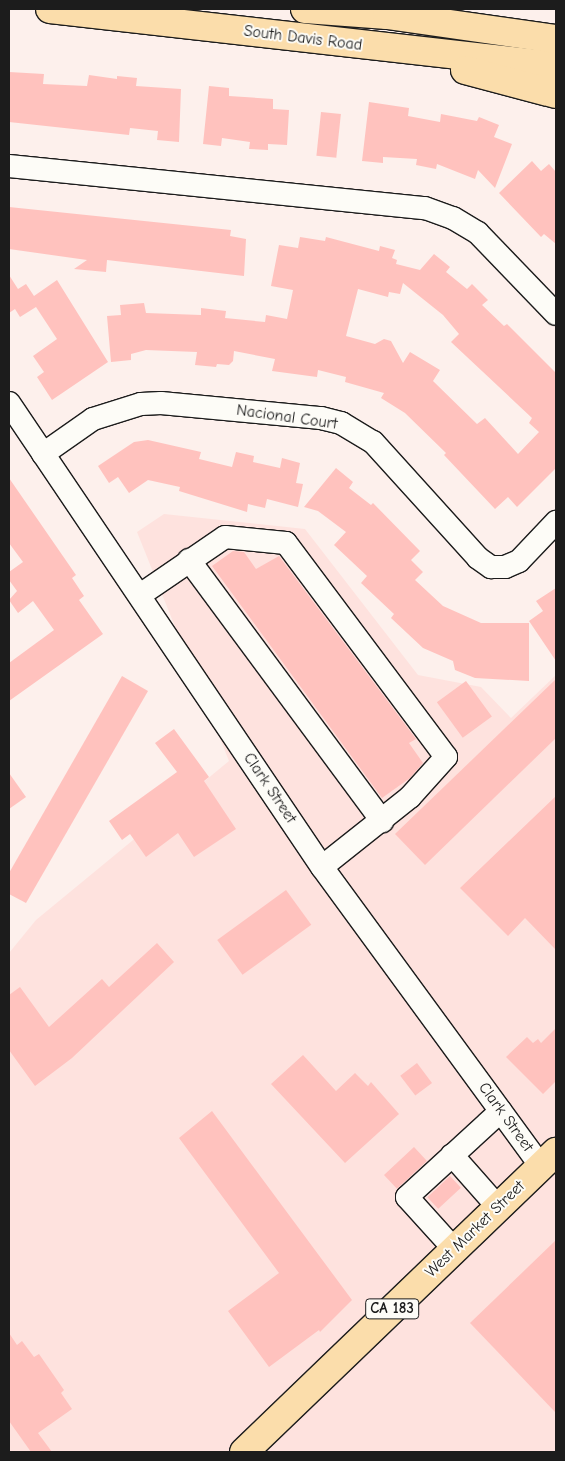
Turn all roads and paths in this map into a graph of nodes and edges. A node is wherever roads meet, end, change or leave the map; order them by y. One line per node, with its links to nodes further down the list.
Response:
1 (50, 9): 6 (main road, South Davis Road)
2 (305, 9): 3 (main road, South Davis Road)
3 (387, 15): 4 (main road); 5 (main road, South Davis Road)
4 (556, 22)
5 (556, 39)
6 (377, 47): 7 (main road, South Davis Road); 8 (main road)
7 (556, 66)
8 (556, 94)
9 (9, 166): 10 (street)
10 (556, 314)
11 (9, 402): 12 (street, Clark Street)
12 (43, 454): 13 (street, Nacional Court); 15 (street, Clark Street)
13 (556, 522)
14 (189, 560): 15 (street); 16 (street); 16 (street)
15 (140, 595): 17 (street, Clark Street)
16 (382, 821): 17 (street)
17 (322, 867): 18 (street, Clark Street)
18 (501, 1111): 19 (street); 20 (street, Clark Street)
19 (452, 1155): 21 (street); 22 (street)
20 (549, 1159): 21 (main road, West Market Street / CA 183)
21 (498, 1207): 22 (main road, West Market Street / CA 183)
22 (454, 1249): 23 (main road, West Market Street / CA 183)
23 (244, 1452)

